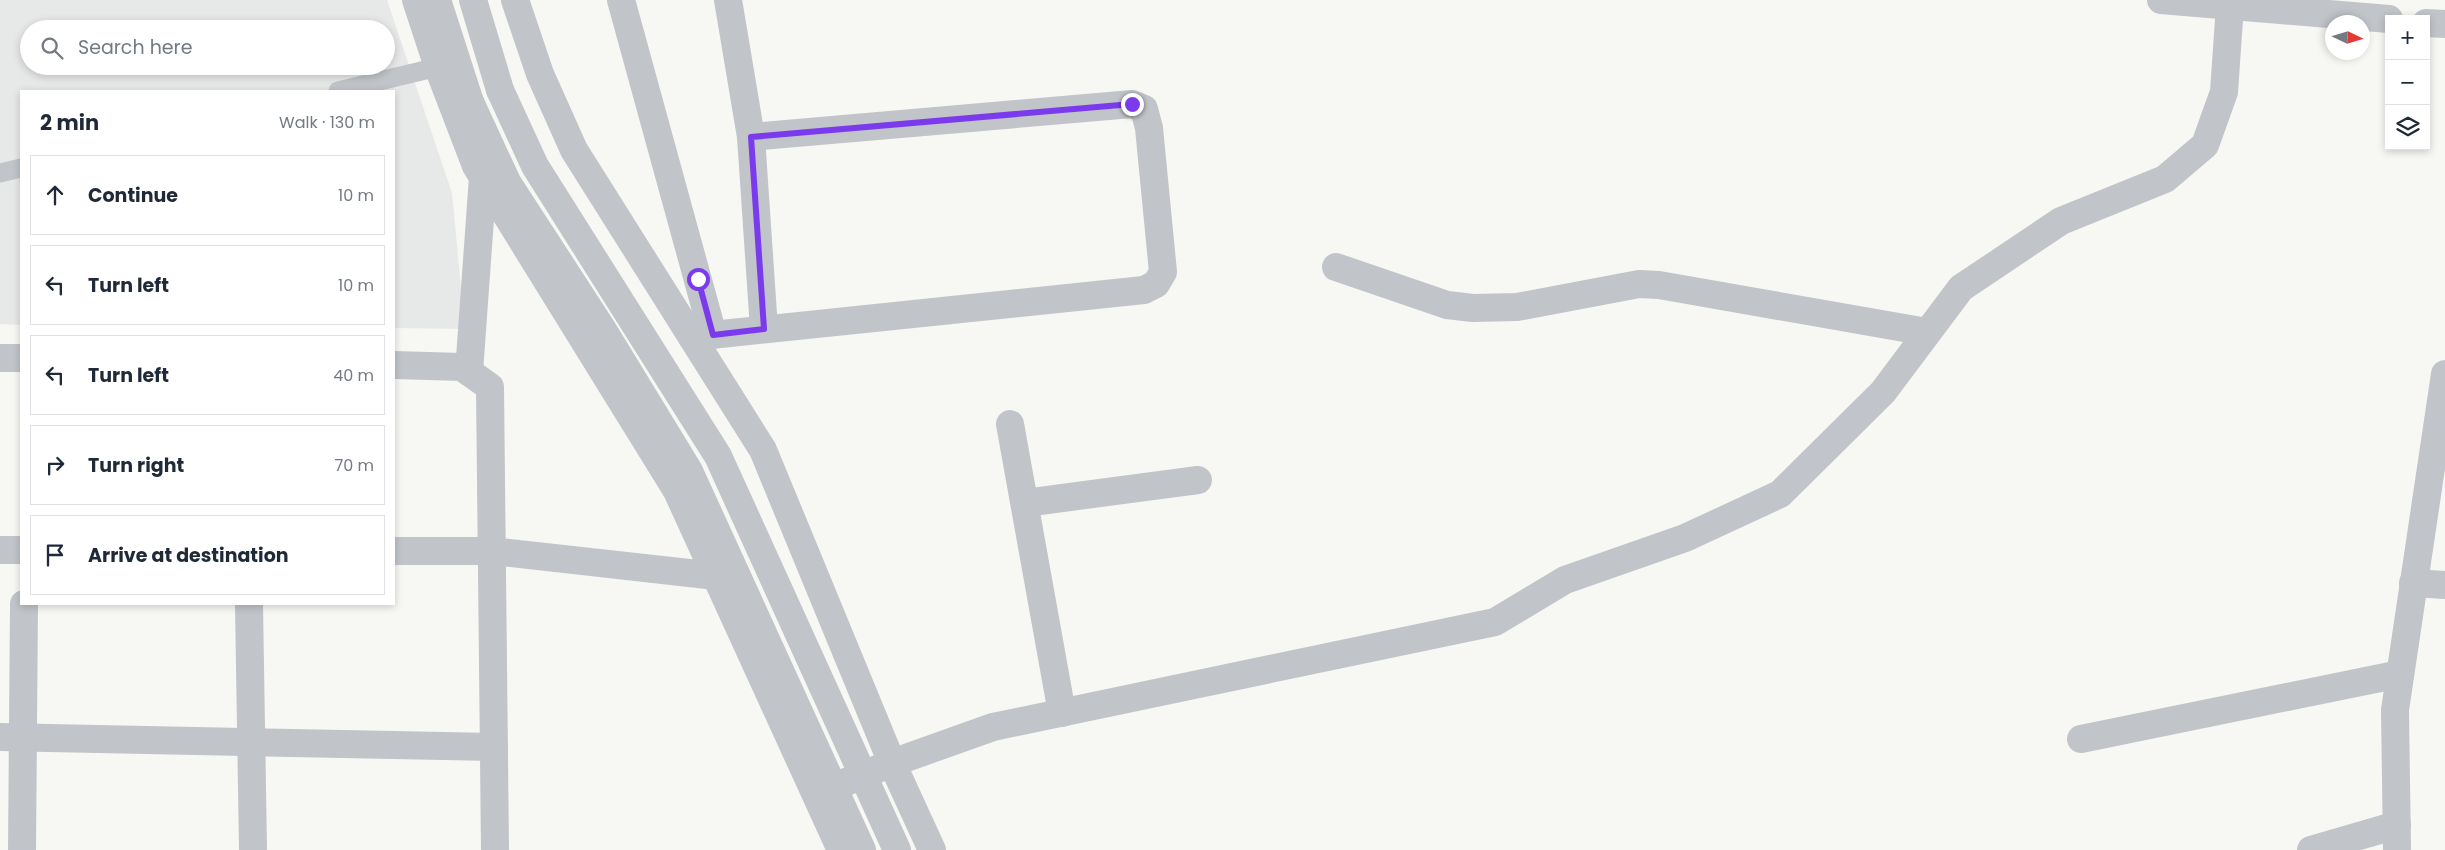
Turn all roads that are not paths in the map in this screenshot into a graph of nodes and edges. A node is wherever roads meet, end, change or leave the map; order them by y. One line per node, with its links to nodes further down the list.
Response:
1 (416, 0): 12 (street)
2 (438, 0): 53 (street, bridge)
3 (472, 0): 54 (street, bridge)
4 (515, 0): 21 (street)
5 (621, 0): 21 (street)
6 (728, 0): 14 (street)
7 (2161, 0): 8 (street)
8 (2230, 5): 9 (street); 20 (street)
9 (2385, 19)
10 (2430, 23): 11 (street)
11 (2445, 24)
12 (438, 67): 13 (lane); 17 (street)
13 (342, 90)
14 (751, 137): 19 (street); 19 (street)
15 (20, 168): 16 (lane)
16 (0, 173)
17 (483, 177): 25 (street); 35 (street)
18 (1336, 267): 20 (street)
19 (764, 329): 21 (street)
20 (1928, 332): 41 (street)
21 (702, 336): 46 (street)
22 (0, 358): 23 (street)
23 (20, 358)
24 (395, 365): 25 (street)
25 (468, 372): 34 (street)
26 (2445, 374): 28 (street)
27 (1010, 424): 30 (street)
28 (2440, 441): 36 (street)
29 (1198, 480): 30 (street)
30 (1025, 503): 41 (street)
31 (0, 550): 32 (street)
32 (20, 550)
33 (395, 551): 34 (street)
34 (492, 551): 35 (street); 45 (street)
35 (716, 576): 47 (street)
36 (2413, 583): 37 (street); 40 (street)
37 (2445, 585)
38 (24, 605): 42 (street)
39 (249, 605): 44 (street)
40 (2400, 674): 43 (street); 48 (street)
41 (1062, 713): 46 (street)
42 (12, 737): 44 (street); 49 (street)
43 (2081, 739)
44 (251, 742): 45 (street); 50 (street)
45 (494, 748): 51 (street)
46 (892, 763): 47 (street); 55 (street)
47 (816, 794): 52 (street)
48 (2397, 838): 56 (street)
49 (22, 850)
50 (253, 850)
51 (496, 850)
52 (841, 850)
53 (862, 850)
54 (897, 850)
55 (932, 850)
56 (2311, 850)

